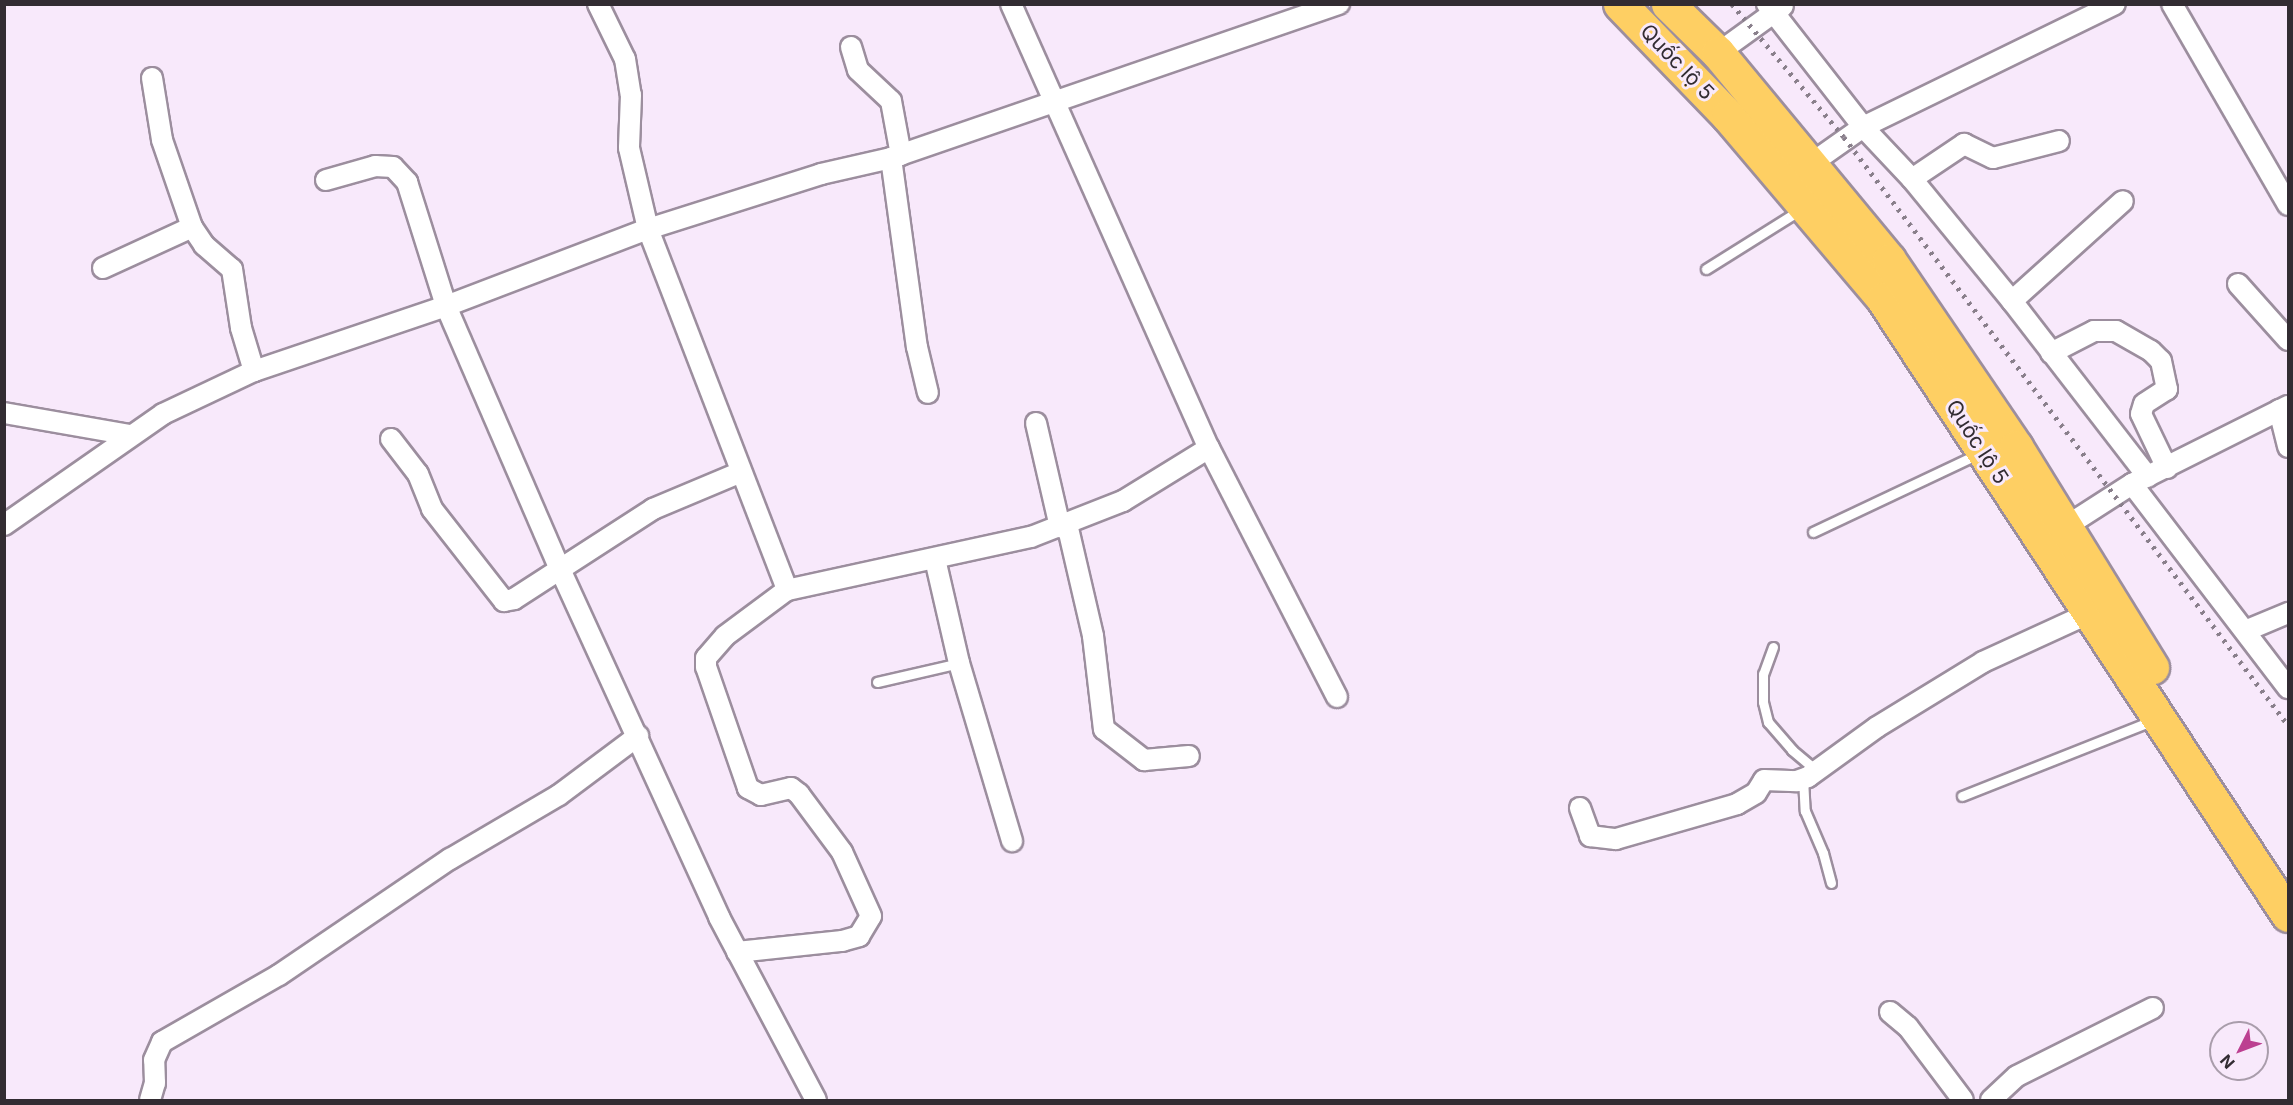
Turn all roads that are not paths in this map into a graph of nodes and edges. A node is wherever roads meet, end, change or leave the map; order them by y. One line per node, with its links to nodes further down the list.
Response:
1 (597, 4): 23 (street)
2 (1011, 4): 12 (street)
3 (1339, 4): 12 (street)
4 (1620, 4): 21 (highway, Quốc lộ 5)
5 (1668, 4): 10 (highway, Quốc lộ 5)
6 (2115, 4): 13 (street)
7 (2172, 4): 20 (street)
8 (1776, 7): 10 (street); 13 (street)
9 (851, 47): 15 (street)
10 (1718, 53): 16 (highway, Quốc lộ 5)
11 (152, 78): 22 (street)
12 (1054, 103): 15 (street); 39 (street)
13 (1863, 127): 16 (street); 17 (street)
14 (2059, 141): 17 (street)
15 (896, 157): 23 (street); 32 (street)
16 (1812, 163): 46 (highway, Quốc lộ 5)
17 (1912, 179): 27 (street)
18 (326, 180): 28 (street)
19 (2123, 201): 27 (street)
20 (2289, 205)
21 (1807, 206): 25 (lane); 40 (highway, Quốc lộ 5)
22 (192, 227): 24 (street); 31 (street)
23 (648, 229): 28 (street); 42 (street)
24 (103, 268)
25 (1706, 268)
26 (2238, 284): 29 (street)
27 (2012, 301): 30 (street)
28 (446, 306): 31 (street); 49 (street)
29 (2289, 340)
30 (2051, 353): 41 (street); 43 (street)
31 (254, 371): 36 (street)
32 (928, 393)
33 (2284, 408): 38 (street); 41 (street)
34 (4, 413): 36 (street)
35 (1036, 423): 45 (street)
36 (130, 435): 44 (street)
37 (391, 439): 49 (street)
38 (2289, 447)
39 (1209, 448): 45 (street); 58 (street)
40 (1983, 451): 47 (lane); 51 (highway, Quốc lộ 5)
41 (2167, 468): 43 (street)
42 (741, 472): 49 (street); 50 (street)
43 (2140, 480): 46 (street); 53 (street)
44 (4, 525)
45 (1063, 525): 48 (street); 61 (street)
46 (2065, 527): 66 (highway, Quốc lộ 5)
47 (1813, 532)
48 (935, 559): 50 (street); 55 (street)
49 (560, 567): 60 (street)
50 (787, 590): 69 (street)
51 (2090, 613): 59 (highway, Quốc lộ 5); 62 (street)
52 (2289, 613): 53 (street)
53 (2245, 631): 57 (street)
54 (1773, 647): 62 (lane)
55 (959, 663): 56 (lane); 65 (street)
56 (877, 682)
57 (2289, 688)
58 (1337, 697)
59 (2159, 718): 63 (lane); 68 (highway, Quốc lộ 5)
60 (638, 736): 69 (street); 72 (street)
61 (1189, 756)
62 (1810, 775): 64 (street); 67 (lane)
63 (1962, 796)
64 (1580, 808)
65 (1012, 841)
66 (2289, 881)
67 (1831, 883)
68 (2289, 915)
69 (737, 952): 73 (street)
70 (2154, 1008): 75 (street)
71 (1890, 1012): 74 (street)
72 (150, 1101)
73 (816, 1101)
74 (1963, 1101)
75 (1991, 1101)

